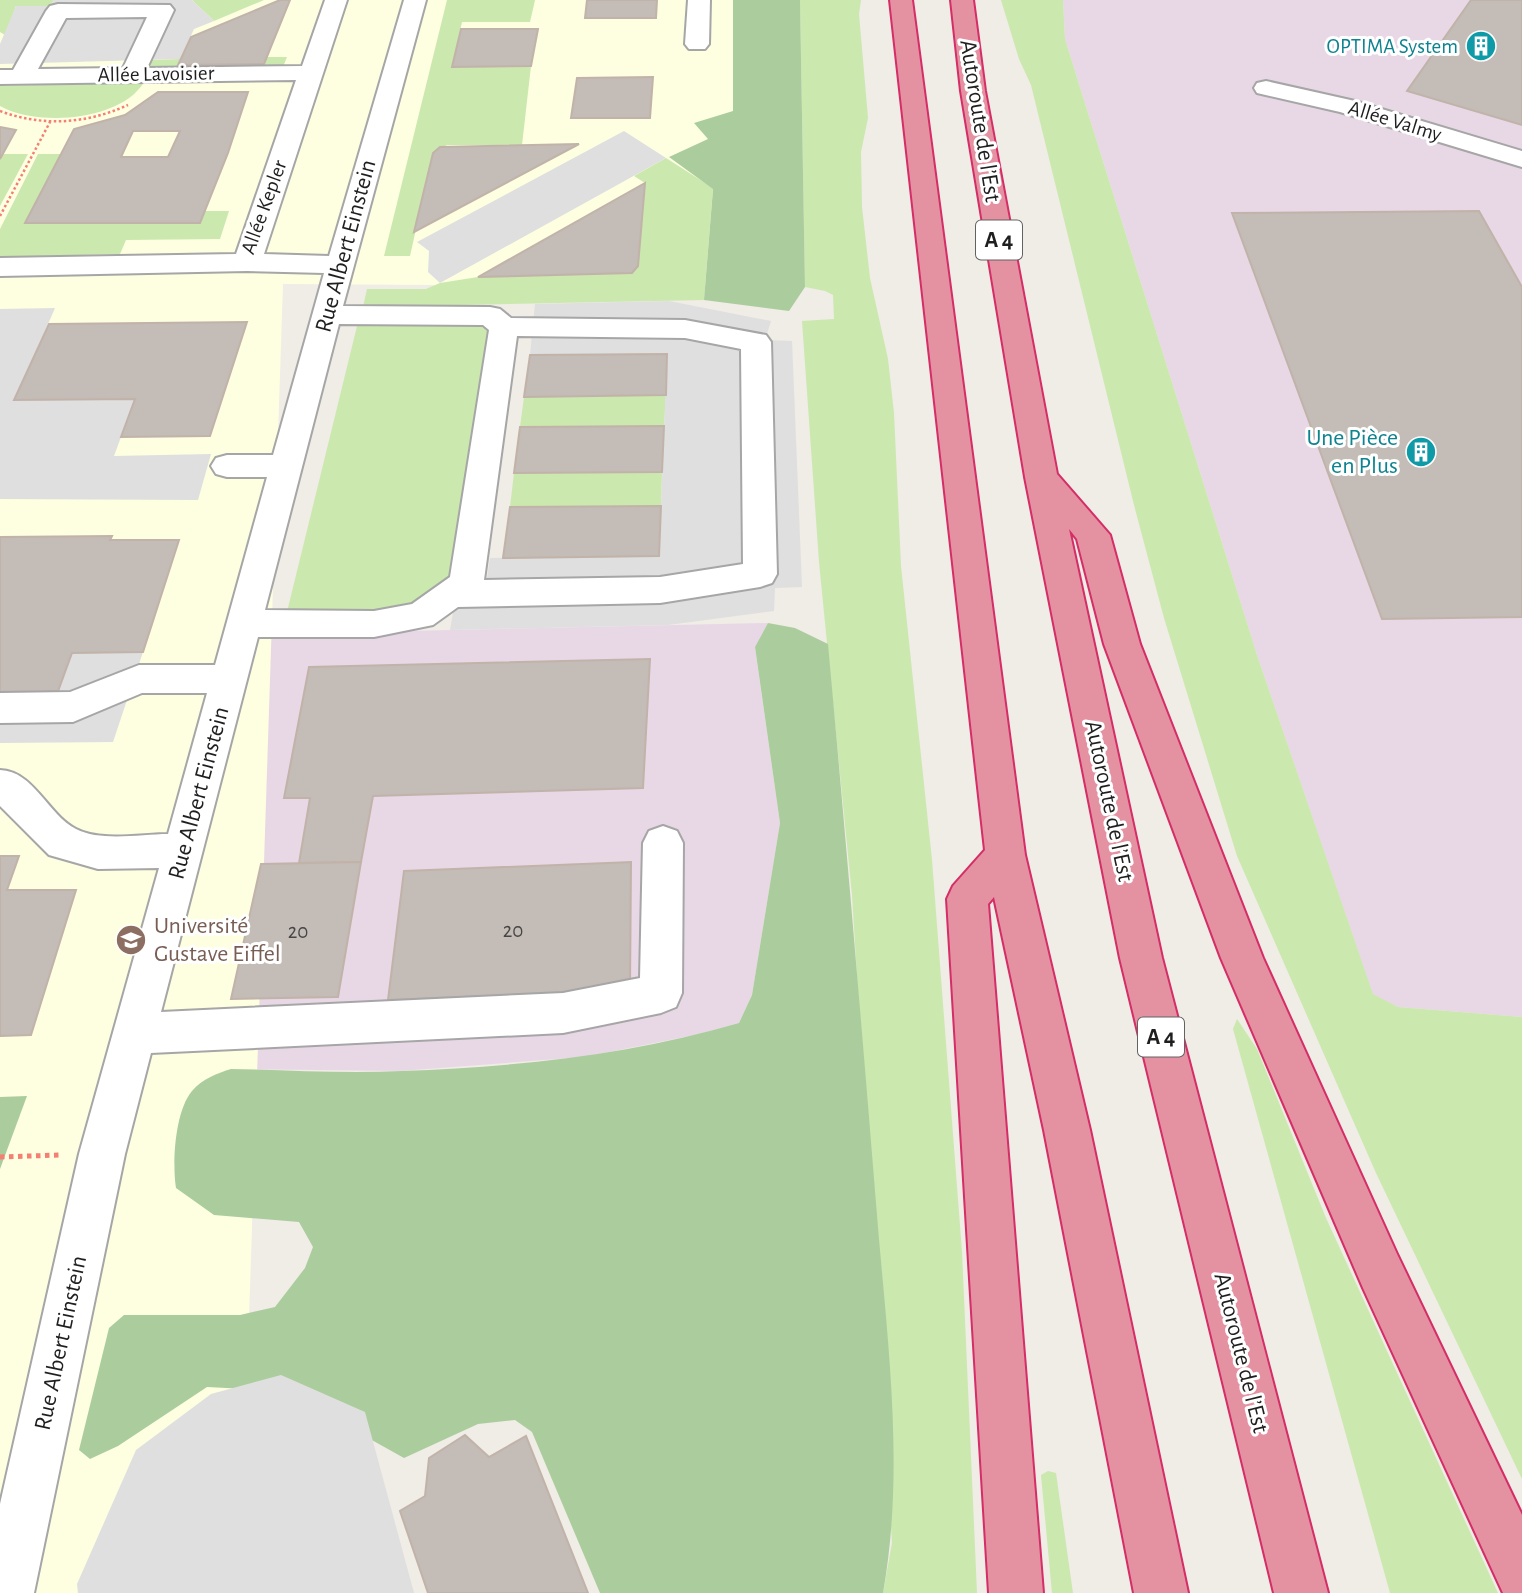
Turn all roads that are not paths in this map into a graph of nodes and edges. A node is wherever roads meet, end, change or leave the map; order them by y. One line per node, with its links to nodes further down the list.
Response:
1 (336, 0): 7 (street, Allée Kepler)
2 (415, 0): 13 (street, Rue Albert Einstein)
3 (699, 0): 6 (street)
4 (901, 0): 27 (highway)
5 (962, 0): 19 (highway, Autoroute de l’Est / A 4)
6 (697, 44)
7 (311, 73): 8 (street, Allée Lavoisier); 12 (street, Allée Kepler)
8 (132, 75): 9 (street, Allée Lavoisier); 9 (street)
9 (11, 77)
10 (1266, 88): 11 (street, Allée Valmy)
11 (1522, 159)
12 (247, 262): 13 (street); 14 (street, Allée Kepler)
13 (340, 265): 15 (street, Rue Albert Einstein)
14 (0, 267)
15 (327, 315): 16 (street); 18 (street, Rue Albert Einstein)
16 (504, 327): 20 (street); 20 (street)
17 (228, 466): 18 (street)
18 (287, 466): 21 (street, Rue Albert Einstein)
19 (1041, 477): 29 (highway); 33 (highway, Autoroute de l’Est / A 4)
20 (455, 594): 21 (street)
21 (244, 623): 22 (street, Rue Albert Einstein)
22 (229, 679): 23 (street); 26 (street, Rue Albert Einstein)
23 (0, 708)
24 (0, 786): 26 (street)
25 (663, 843): 28 (street)
26 (184, 850): 28 (street, Rue Albert Einstein)
27 (1005, 855): 31 (highway); 32 (highway)
28 (133, 1034): 30 (street, Rue Albert Einstein)
29 (1522, 1574)
30 (7, 1593)
31 (1016, 1593)
32 (1161, 1593)
33 (1301, 1593)

